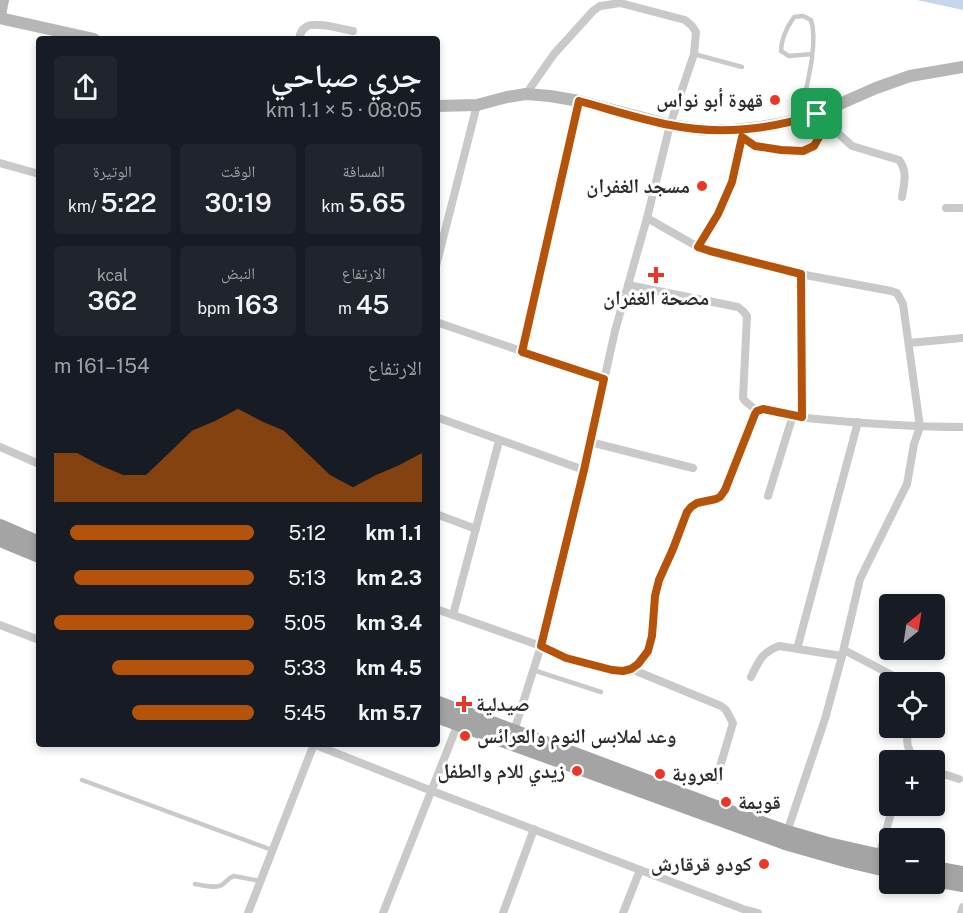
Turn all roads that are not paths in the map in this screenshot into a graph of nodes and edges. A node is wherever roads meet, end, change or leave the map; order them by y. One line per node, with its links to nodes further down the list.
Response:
1 (3, 0): 2 (main road)
2 (0, 16): 4 (main road)
3 (353, 31): 5 (street)
4 (82, 36)
5 (300, 36)
6 (694, 54): 8 (lane); 10 (street); 17 (street)
7 (812, 54): 7 (lane); 15 (lane)
8 (742, 67)
9 (963, 67): 14 (main road)
10 (526, 94): 11 (main road); 12 (main road)
11 (579, 101): 17 (main road); 32 (street)
12 (477, 105): 13 (main road); 26 (street)
13 (440, 106)
14 (817, 114): 15 (main road); 16 (street)
15 (799, 120): 18 (main road)
16 (827, 123): 18 (lane); 21 (street)
17 (670, 125): 18 (main road); 24 (street)
18 (738, 133): 25 (lane)
19 (0, 163): 20 (street)
20 (36, 173)
21 (902, 197)
22 (946, 207): 23 (street)
23 (963, 207)
24 (646, 218): 25 (street); 28 (street)
25 (698, 247): 27 (street)
26 (440, 250)
27 (801, 274): 31 (street); 35 (street)
28 (628, 285): 33 (street); 34 (street)
29 (440, 323): 32 (street)
30 (963, 338): 31 (street)
31 (909, 343): 38 (street)
32 (522, 352): 33 (street)
33 (604, 379): 41 (street)
34 (757, 411): 35 (street); 60 (street)
35 (797, 416): 37 (street); 46 (street)
36 (440, 419): 40 (street)
37 (858, 422): 38 (street); 58 (street)
38 (920, 427): 39 (street); 59 (street)
39 (963, 427)
40 (499, 441): 45 (street); 49 (street)
41 (590, 442): 44 (street); 45 (street)
42 (0, 447): 43 (street)
43 (36, 463)
44 (693, 468)
45 (584, 470): 57 (street)
46 (768, 496)
47 (440, 516): 49 (street)
48 (0, 526): 51 (main road)
49 (476, 529): 54 (street)
50 (0, 540): 52 (main road)
51 (36, 542)
52 (36, 555)
53 (440, 610): 54 (street)
54 (453, 615): 57 (street)
55 (0, 625): 56 (street)
56 (36, 639)
57 (541, 646): 60 (street); 61 (street)
58 (797, 649): 59 (street); 63 (street)
59 (843, 653): 62 (street); 77 (street)
60 (631, 669): 73 (street)
61 (533, 670): 64 (lane); 68 (street)
62 (884, 672)
63 (751, 677)
64 (601, 692)
65 (440, 705): 67 (main road)
66 (440, 716): 67 (main road)
67 (460, 718): 68 (main road); 75 (street); 80 (main road)
68 (514, 731): 77 (main road)
69 (312, 747): 78 (street)
70 (321, 747): 75 (street)
71 (945, 775): 74 (street)
72 (82, 780): 78 (lane)
73 (716, 780)
74 (959, 780)
75 (432, 791): 76 (street); 91 (street)
76 (534, 829): 81 (street); 92 (street)
77 (787, 832): 79 (main road)
78 (272, 850): 84 (street)
79 (879, 856)
80 (879, 868)
81 (640, 870): 89 (street); 93 (street)
82 (945, 870): 83 (main road)
83 (963, 873)
84 (260, 881): 86 (lane); 90 (street)
85 (945, 882): 87 (main road)
86 (195, 884)
87 (963, 885)
88 (963, 907): 95 (street)
89 (743, 911): 94 (street)
90 (248, 913)
91 (383, 913)
92 (503, 913)
93 (623, 913)
94 (758, 913)
95 (961, 913)

